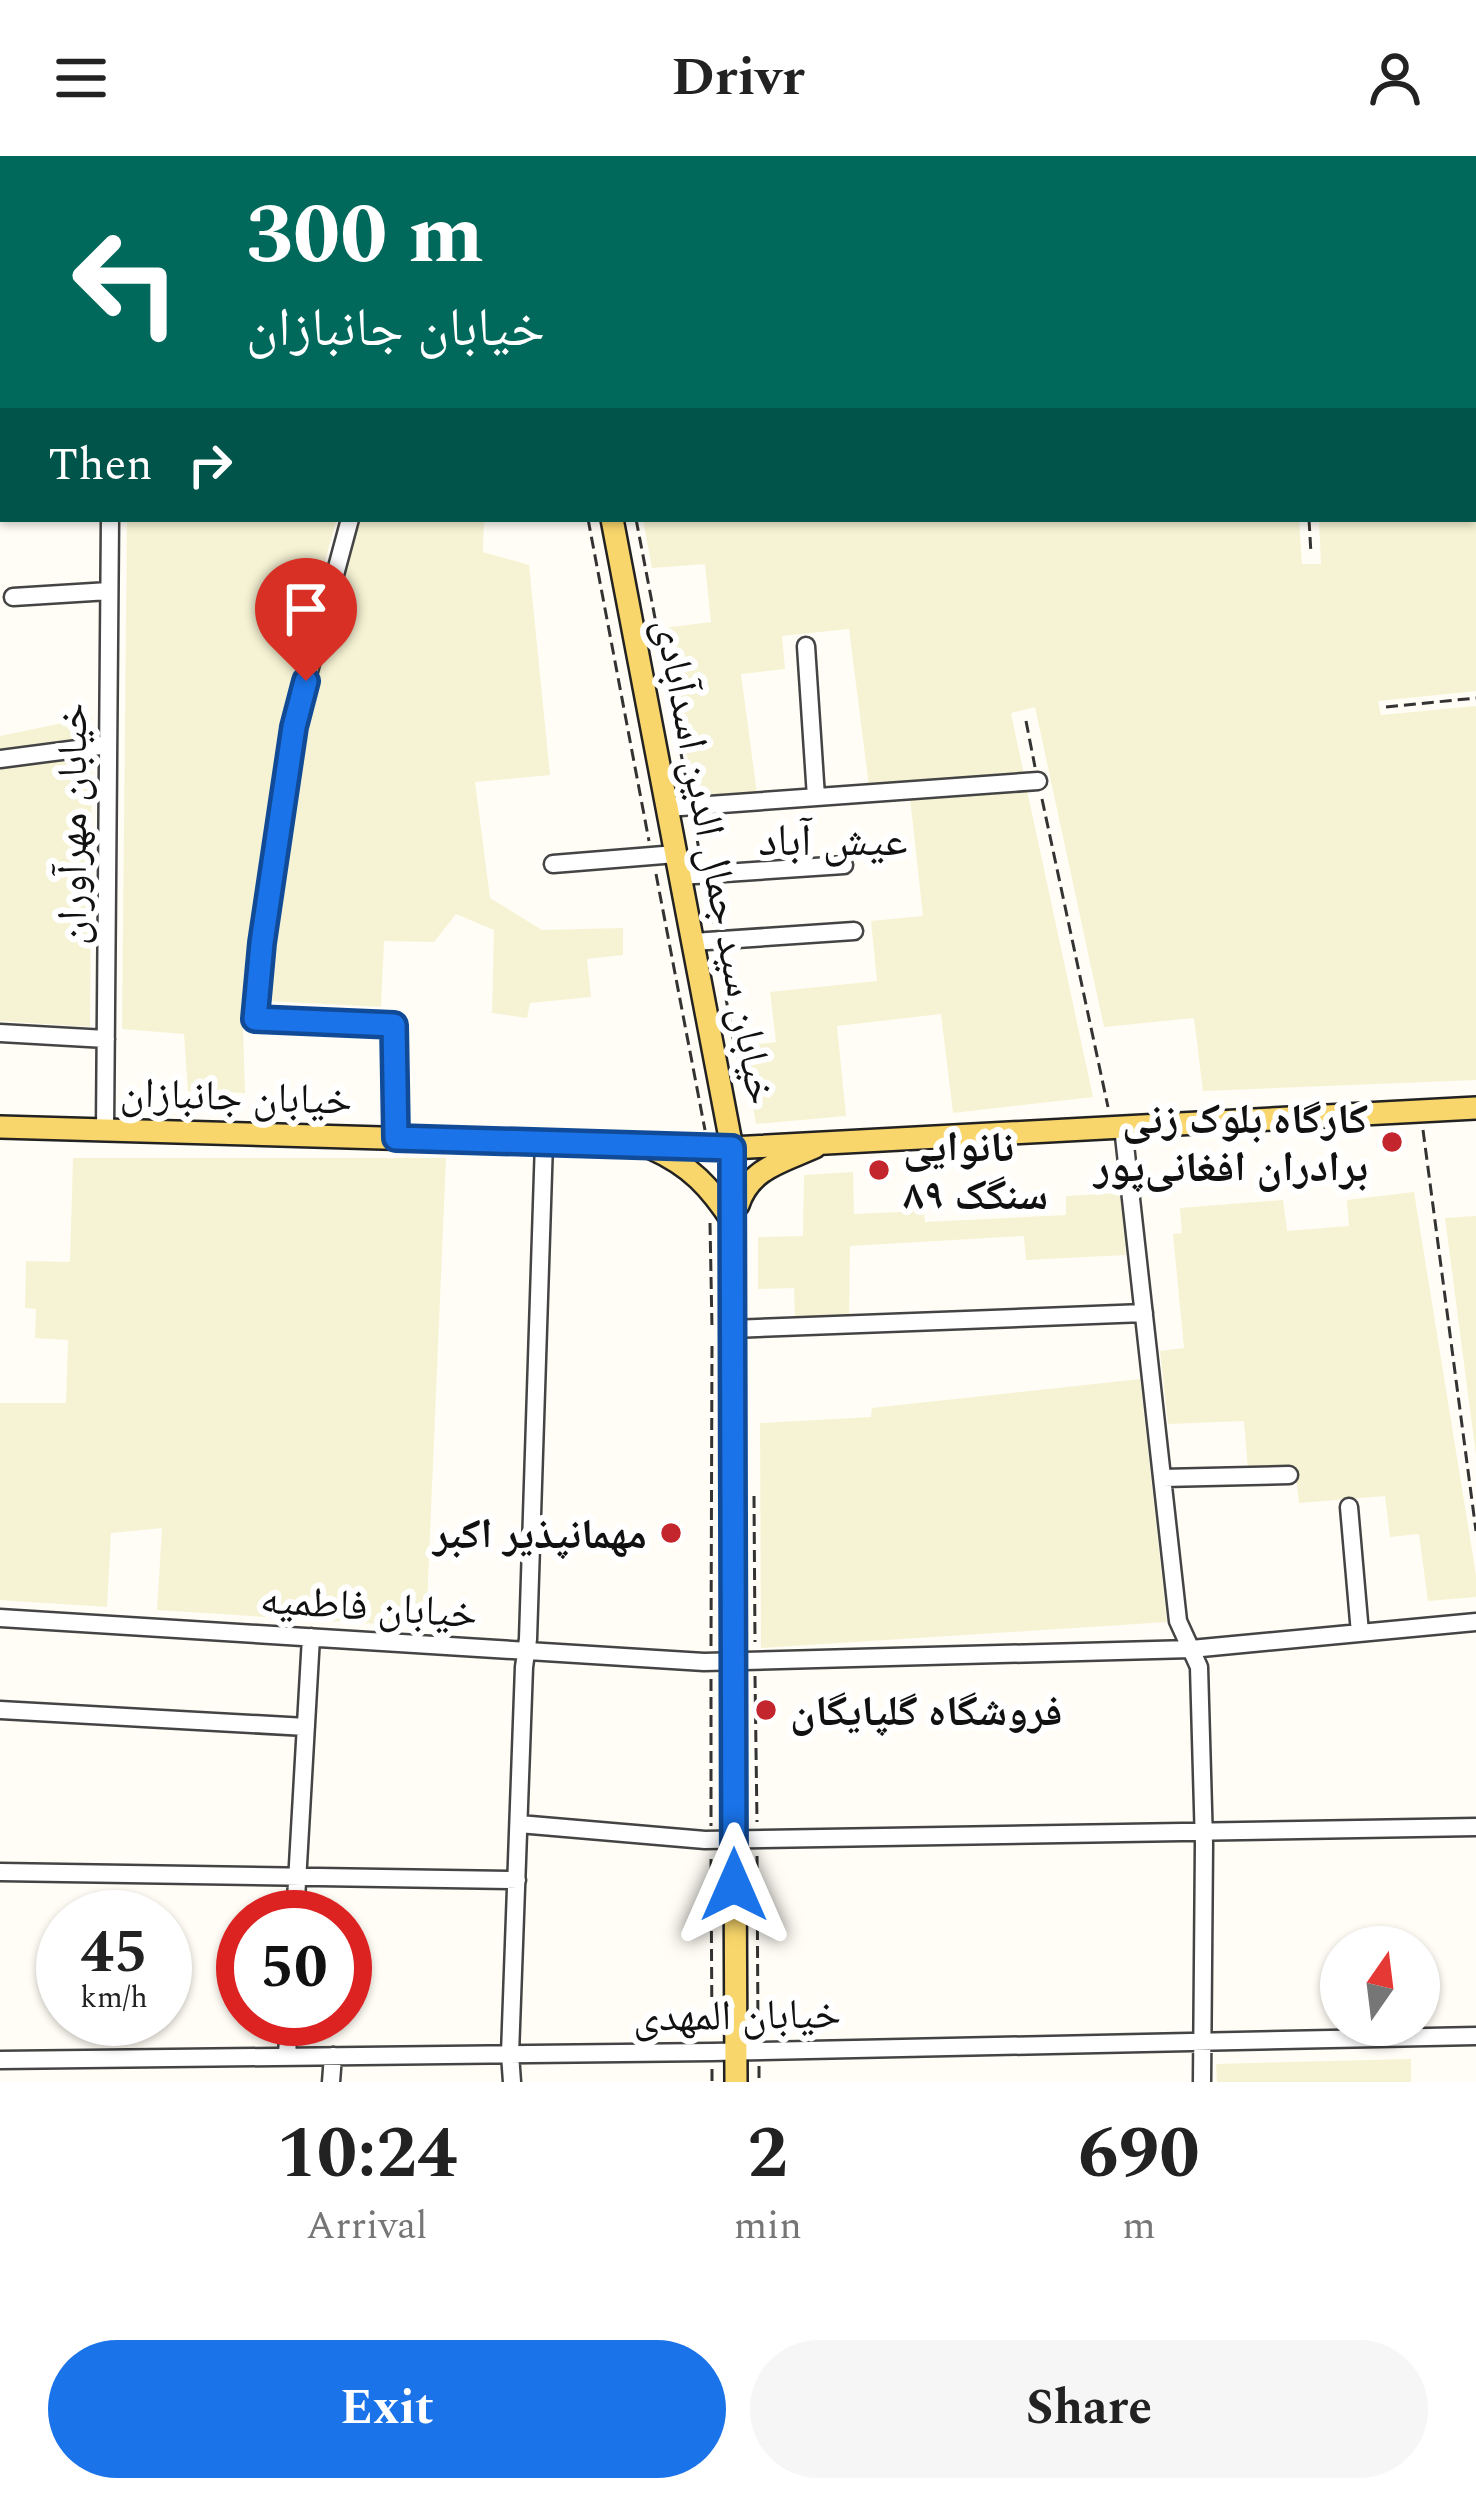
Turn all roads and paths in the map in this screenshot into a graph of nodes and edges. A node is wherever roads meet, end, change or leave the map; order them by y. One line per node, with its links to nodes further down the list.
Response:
1 (110, 522): 7 (street, خیابان مهرآوران)
2 (349, 522): 31 (street)
3 (589, 522): 18 (path)
4 (613, 522): 17 (main road, خیابان سید جمال الدین اسدآبادی)
5 (1309, 522): 6 (path)
6 (1311, 554)
7 (109, 591): 8 (street); 13 (street, خیابان مهرآوران)
8 (13, 597)
9 (806, 646): 16 (street)
10 (1476, 698): 11 (path)
11 (1386, 707)
12 (1026, 722): 15 (path)
13 (108, 745): 14 (street); 25 (street, خیابان مهرآوران)
14 (0, 759)
15 (1038, 782): 16 (street); 29 (path)
16 (816, 797): 17 (street)
17 (667, 808): 20 (main road, خیابان سید جمال الدین اسدآبادی)
18 (652, 856): 19 (street); 20 (street); 35 (path)
19 (553, 864)
20 (678, 865): 21 (street); 23 (main road, خیابان سید جمال الدین اسدآبادی)
21 (844, 865)
22 (854, 931): 23 (street)
23 (693, 942): 36 (main road, خیابان سید جمال الدین اسدآبادی)
24 (0, 1033): 25 (street)
25 (106, 1039): 30 (street, خیابان مهرآوران)
26 (1476, 1108): 27 (main road, خیابان جانبازان)
27 (1421, 1111): 29 (main road, خیابان جانبازان); 44 (path)
28 (0, 1127): 30 (main road, خیابان جانبازان)
29 (1118, 1127): 33 (main road, خیابان جانبازان); 39 (street)
30 (105, 1130): 31 (main road, خیابان جانبازان)
31 (396, 1138): 32 (main road, خیابان جانبازان)
32 (544, 1142): 34 (main road, خیابان جانبازان); 50 (street)
33 (825, 1143): 36 (main road, خیابان جانبازان); 38 (main road)
34 (644, 1145): 35 (main road, خیابان جانبازان); 37 (main road)
35 (708, 1147): 36 (main road, خیابان جانبازان)
36 (732, 1148): 38 (main road, خیابان سید جمال الدین اسدآبادی)
37 (709, 1186): 38 (main road); 51 (path)
38 (734, 1222): 40 (main road, خیابان سید جمال الدین اسدآبادی)
39 (1144, 1313): 40 (street); 42 (street)
40 (732, 1330): 51 (main road, خیابان سید جمال الدین اسدآبادی)
41 (1289, 1475): 42 (street)
42 (1162, 1478): 49 (street)
43 (1349, 1507): 47 (street)
44 (1476, 1531)
45 (0, 1618): 48 (street, خیابان فاطمیه)
46 (1476, 1622): 47 (street, خیابان فاطمیه)
47 (1360, 1633): 49 (street, خیابان فاطمیه)
48 (310, 1637): 50 (street, خیابان فاطمیه); 53 (street)
49 (1191, 1649): 51 (street, خیابان فاطمیه); 56 (street)
50 (527, 1651): 51 (street, خیابان فاطمیه); 54 (street)
51 (722, 1662): 57 (main road, خیابان سید جمال الدین اسدآبادی); 57 (path)
52 (0, 1710): 53 (street)
53 (305, 1727): 59 (street)
54 (519, 1824): 57 (street); 60 (street)
55 (1476, 1827): 56 (street)
56 (1203, 1831): 57 (street); 63 (street)
57 (723, 1839): 65 (main road, خیابان سید جمال الدین اسدآبادی); 66 (path)
58 (0, 1872): 59 (street)
59 (297, 1876): 60 (street); 61 (street)
60 (517, 1880): 67 (street)
61 (296, 1890)
62 (1476, 2036): 63 (street, خیابان المهدی)
63 (1202, 2042): 65 (street, خیابان المهدی); 75 (street)
64 (288, 2046): 68 (street)
65 (735, 2050): 66 (street, خیابان المهدی); 74 (main road, خیابان سید جمال الدین اسدآبادی)
66 (712, 2052): 67 (street, خیابان المهدی); 73 (path)
67 (510, 2054): 69 (street, خیابان المهدی); 72 (street)
68 (287, 2056): 69 (street, خیابان المهدی); 70 (street, خیابان المهدی)
69 (333, 2056): 71 (street)
70 (0, 2060)
71 (332, 2082)
72 (512, 2082)
73 (712, 2082)
74 (736, 2082)
75 (1202, 2082)

